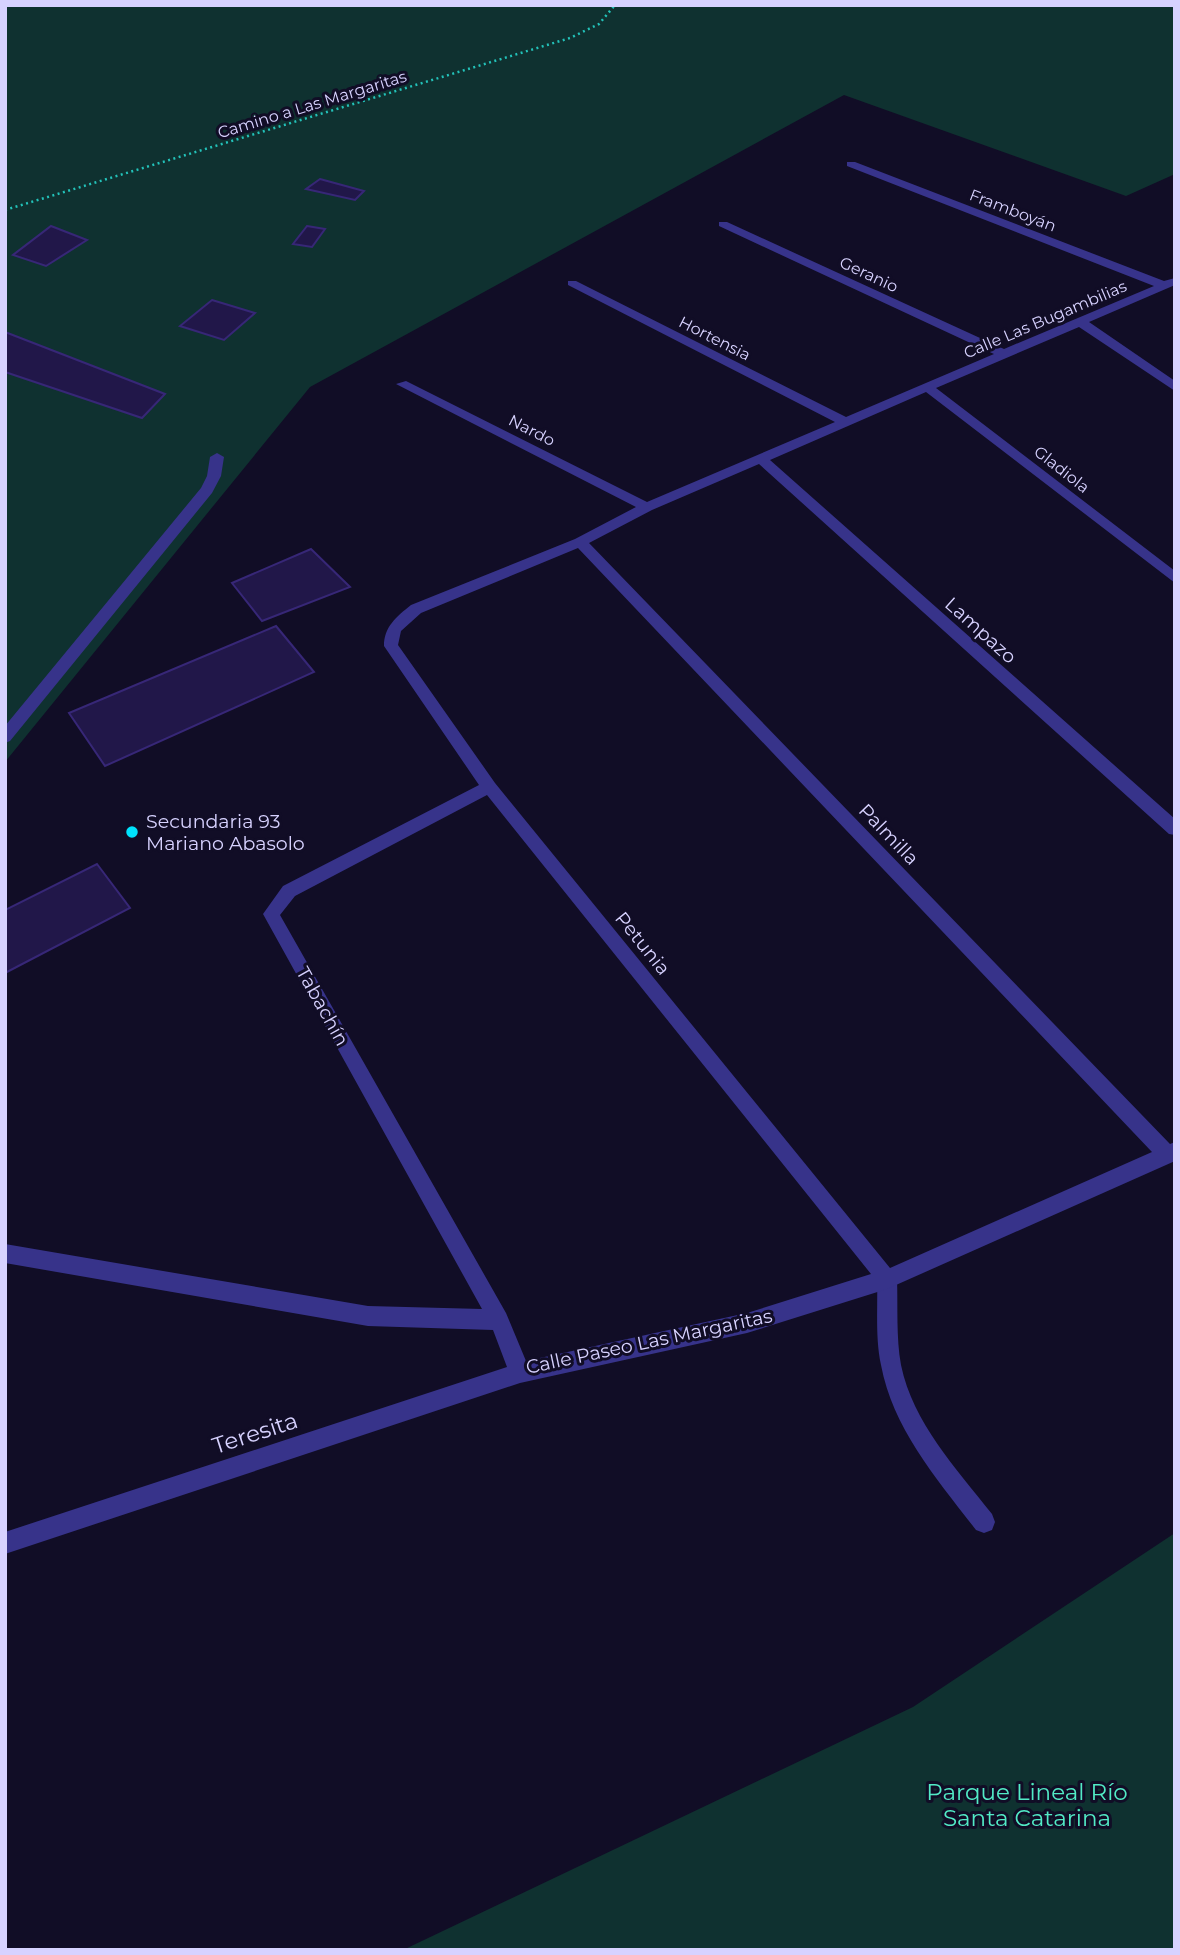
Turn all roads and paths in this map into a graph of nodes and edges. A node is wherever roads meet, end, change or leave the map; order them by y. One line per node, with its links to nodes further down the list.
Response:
1 (615, 5): 3 (path, Camino a Las Margaritas)
2 (851, 164): 6 (street, Framboyán)
3 (5, 210)
4 (723, 224): 8 (street, Geranio)
5 (572, 283): 12 (street, Hortensia)
6 (1169, 283): 7 (street, Calle Las Bugambilias)
7 (1080, 322): 8 (street, Calle Las Bugambilias); 10 (street)
8 (1002, 353): 11 (street, Calle Las Bugambilias)
9 (402, 384): 15 (street, Nardo)
10 (1175, 387)
11 (928, 388): 12 (street, Calle Las Bugambilias); 17 (street, Gladiola)
12 (844, 421): 14 (street, Calle Las Bugambilias)
13 (217, 457): 19 (street)
14 (761, 459): 15 (street, Calle Las Bugambilias); 21 (street, Lampazo)
15 (647, 507): 16 (street, Calle Las Bugambilias)
16 (580, 542): 18 (street, Calle Las Bugambilias); 22 (street, Palmilla)
17 (1175, 578)
18 (397, 623): 20 (street, Petunia)
19 (5, 737)
20 (489, 787): 24 (street, Petunia); 25 (street, Tabachín)
21 (1175, 829)
22 (1171, 1153): 24 (street, Calle Paseo Las Margaritas)
23 (5, 1253): 25 (street)
24 (887, 1279): 26 (street, Calle Paseo Las Margaritas); 27 (street)
25 (499, 1320): 26 (street, Calle Paseo Las Margaritas)
26 (520, 1373): 28 (street, Teresita)
27 (984, 1522)
28 (5, 1543)

